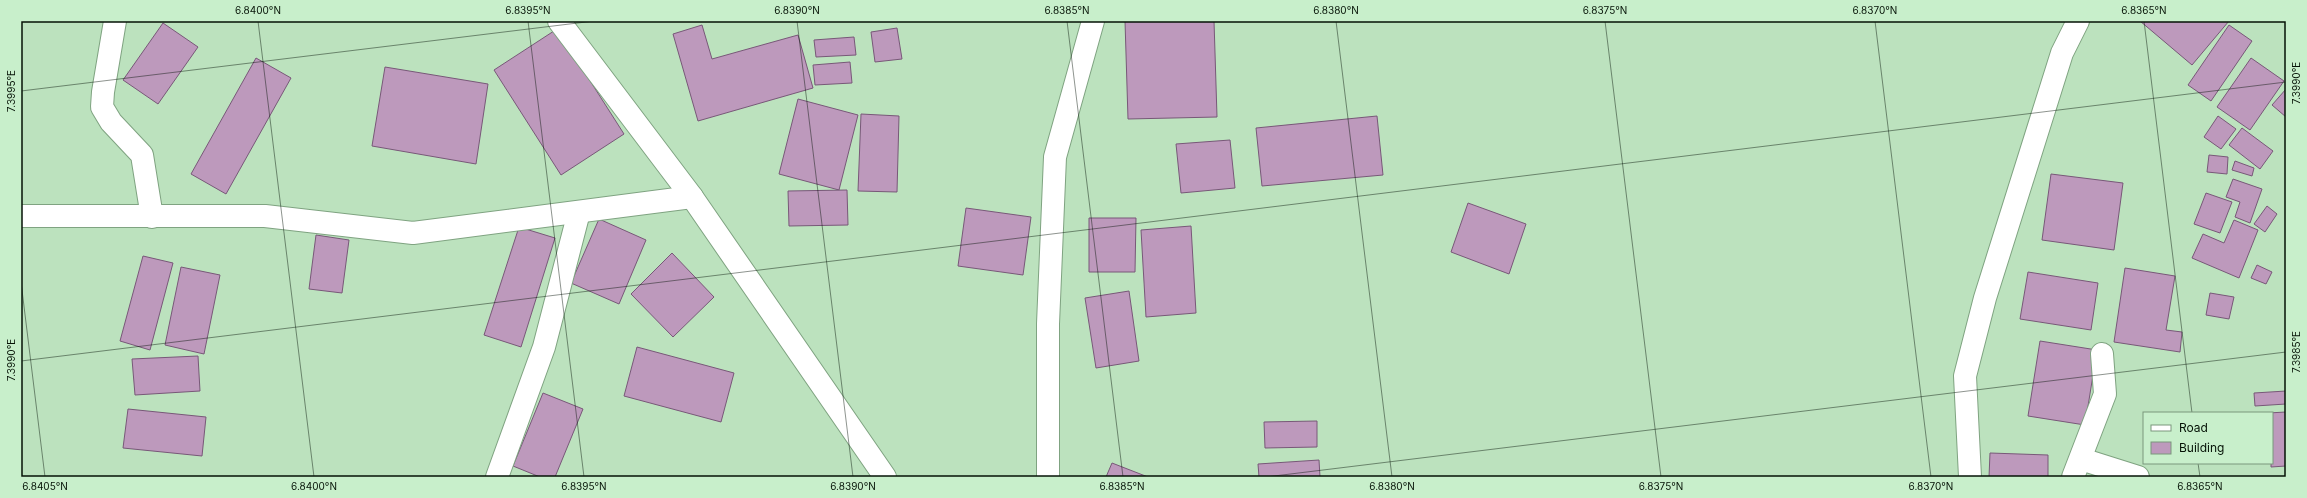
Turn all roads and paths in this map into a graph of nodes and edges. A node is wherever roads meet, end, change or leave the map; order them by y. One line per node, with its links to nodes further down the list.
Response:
1 (115, 21): 8 (street)
2 (559, 21): 5 (street)
3 (1093, 21): 13 (street)
4 (2078, 21): 14 (street)
5 (692, 197): 6 (street); 12 (street)
6 (579, 212): 8 (street); 11 (street)
7 (21, 216): 8 (street)
8 (152, 217)
9 (2102, 354): 10 (street)
10 (2077, 468): 15 (street)
11 (497, 477)
12 (885, 477)
13 (1048, 477)
14 (1970, 477)
15 (2138, 477)

